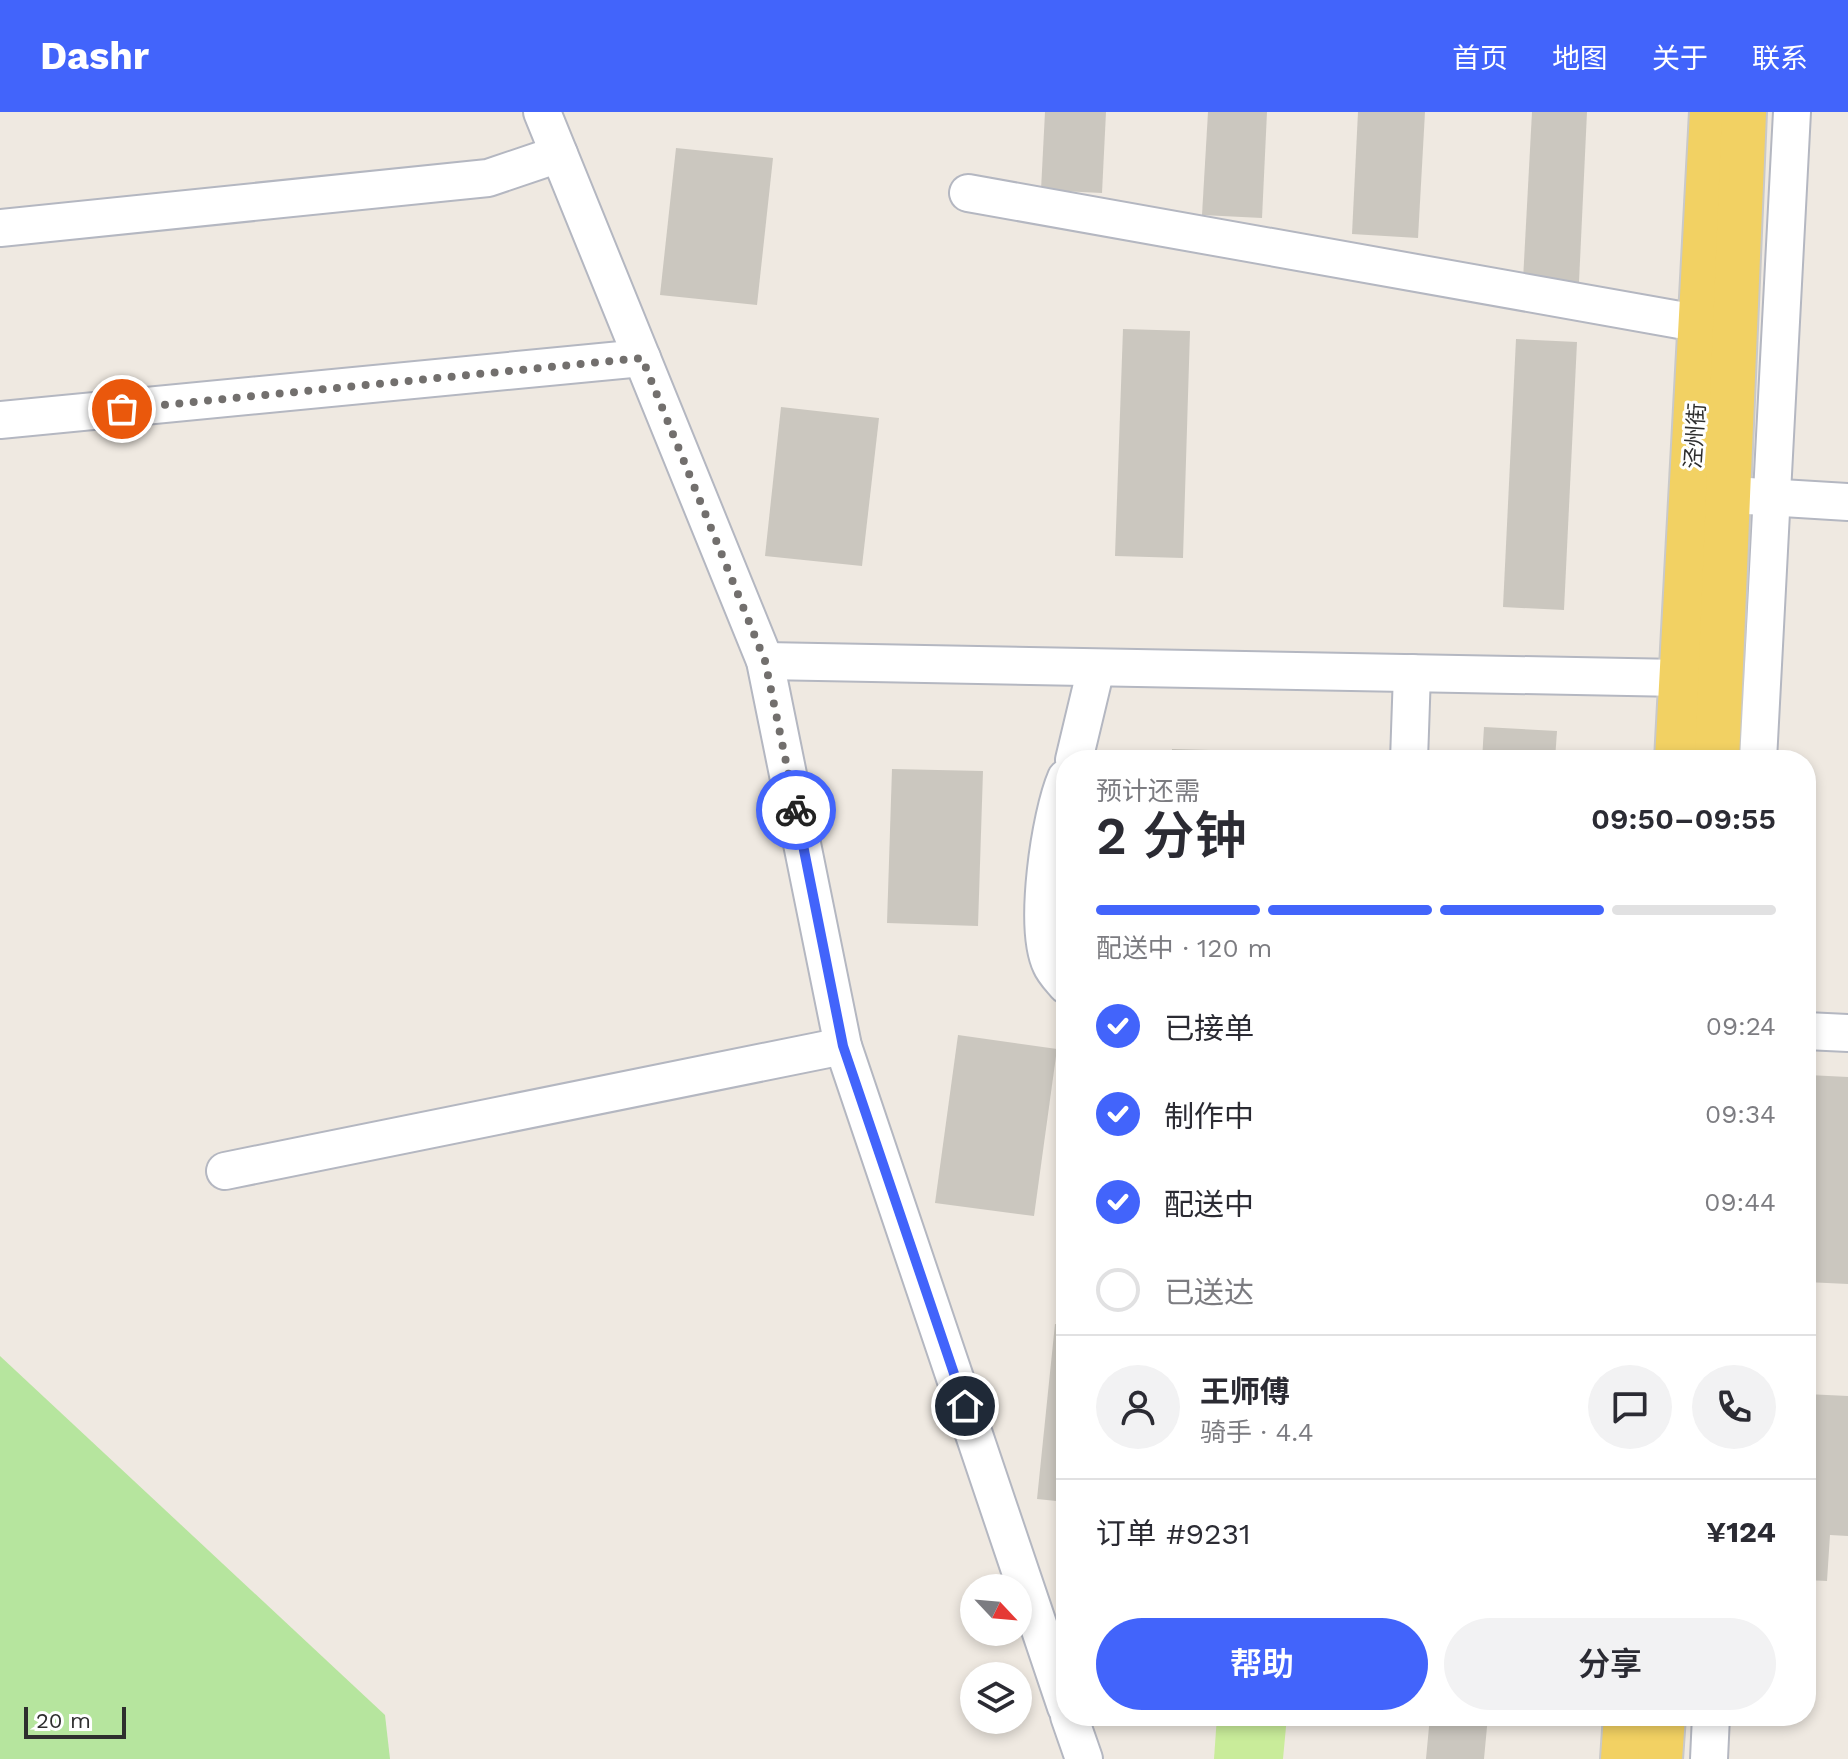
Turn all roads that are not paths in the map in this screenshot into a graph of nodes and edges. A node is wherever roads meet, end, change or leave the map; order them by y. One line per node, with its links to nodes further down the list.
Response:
1 (542, 112): 5 (street)
2 (1712, 112): 8 (main road, 泾州街)
3 (1744, 112): 11 (main road, 泾州街)
4 (1792, 112): 12 (street)
5 (559, 154): 7 (street); 9 (street)
6 (968, 193): 8 (street)
7 (0, 228)
8 (1702, 324): 17 (main road, 泾州街)
9 (642, 358): 10 (street); 14 (street)
10 (0, 420)
11 (1726, 495): 12 (street); 21 (main road, 泾州街)
12 (1771, 497): 13 (street); 22 (street)
13 (1848, 502)
14 (765, 661): 15 (street); 27 (street)
15 (1096, 668): 16 (street); 18 (street)
16 (1412, 673): 17 (street); 19 (street)
17 (1680, 678): 20 (main road, 泾州街)
18 (1076, 750)
19 (1409, 750)
20 (1677, 750)
21 (1717, 750)
22 (1758, 750)
23 (1056, 800): 24 (street)
24 (1056, 972)
25 (1816, 1031): 26 (street)
26 (1848, 1033)
27 (843, 1046): 28 (street); 29 (street)
28 (225, 1171)
29 (1056, 1677)
30 (1072, 1726): 34 (street)
31 (1625, 1726): 35 (main road)
32 (1662, 1726): 36 (main road)
33 (1711, 1726): 37 (street)
34 (1084, 1759)
35 (1623, 1759)
36 (1660, 1759)
37 (1709, 1759)

